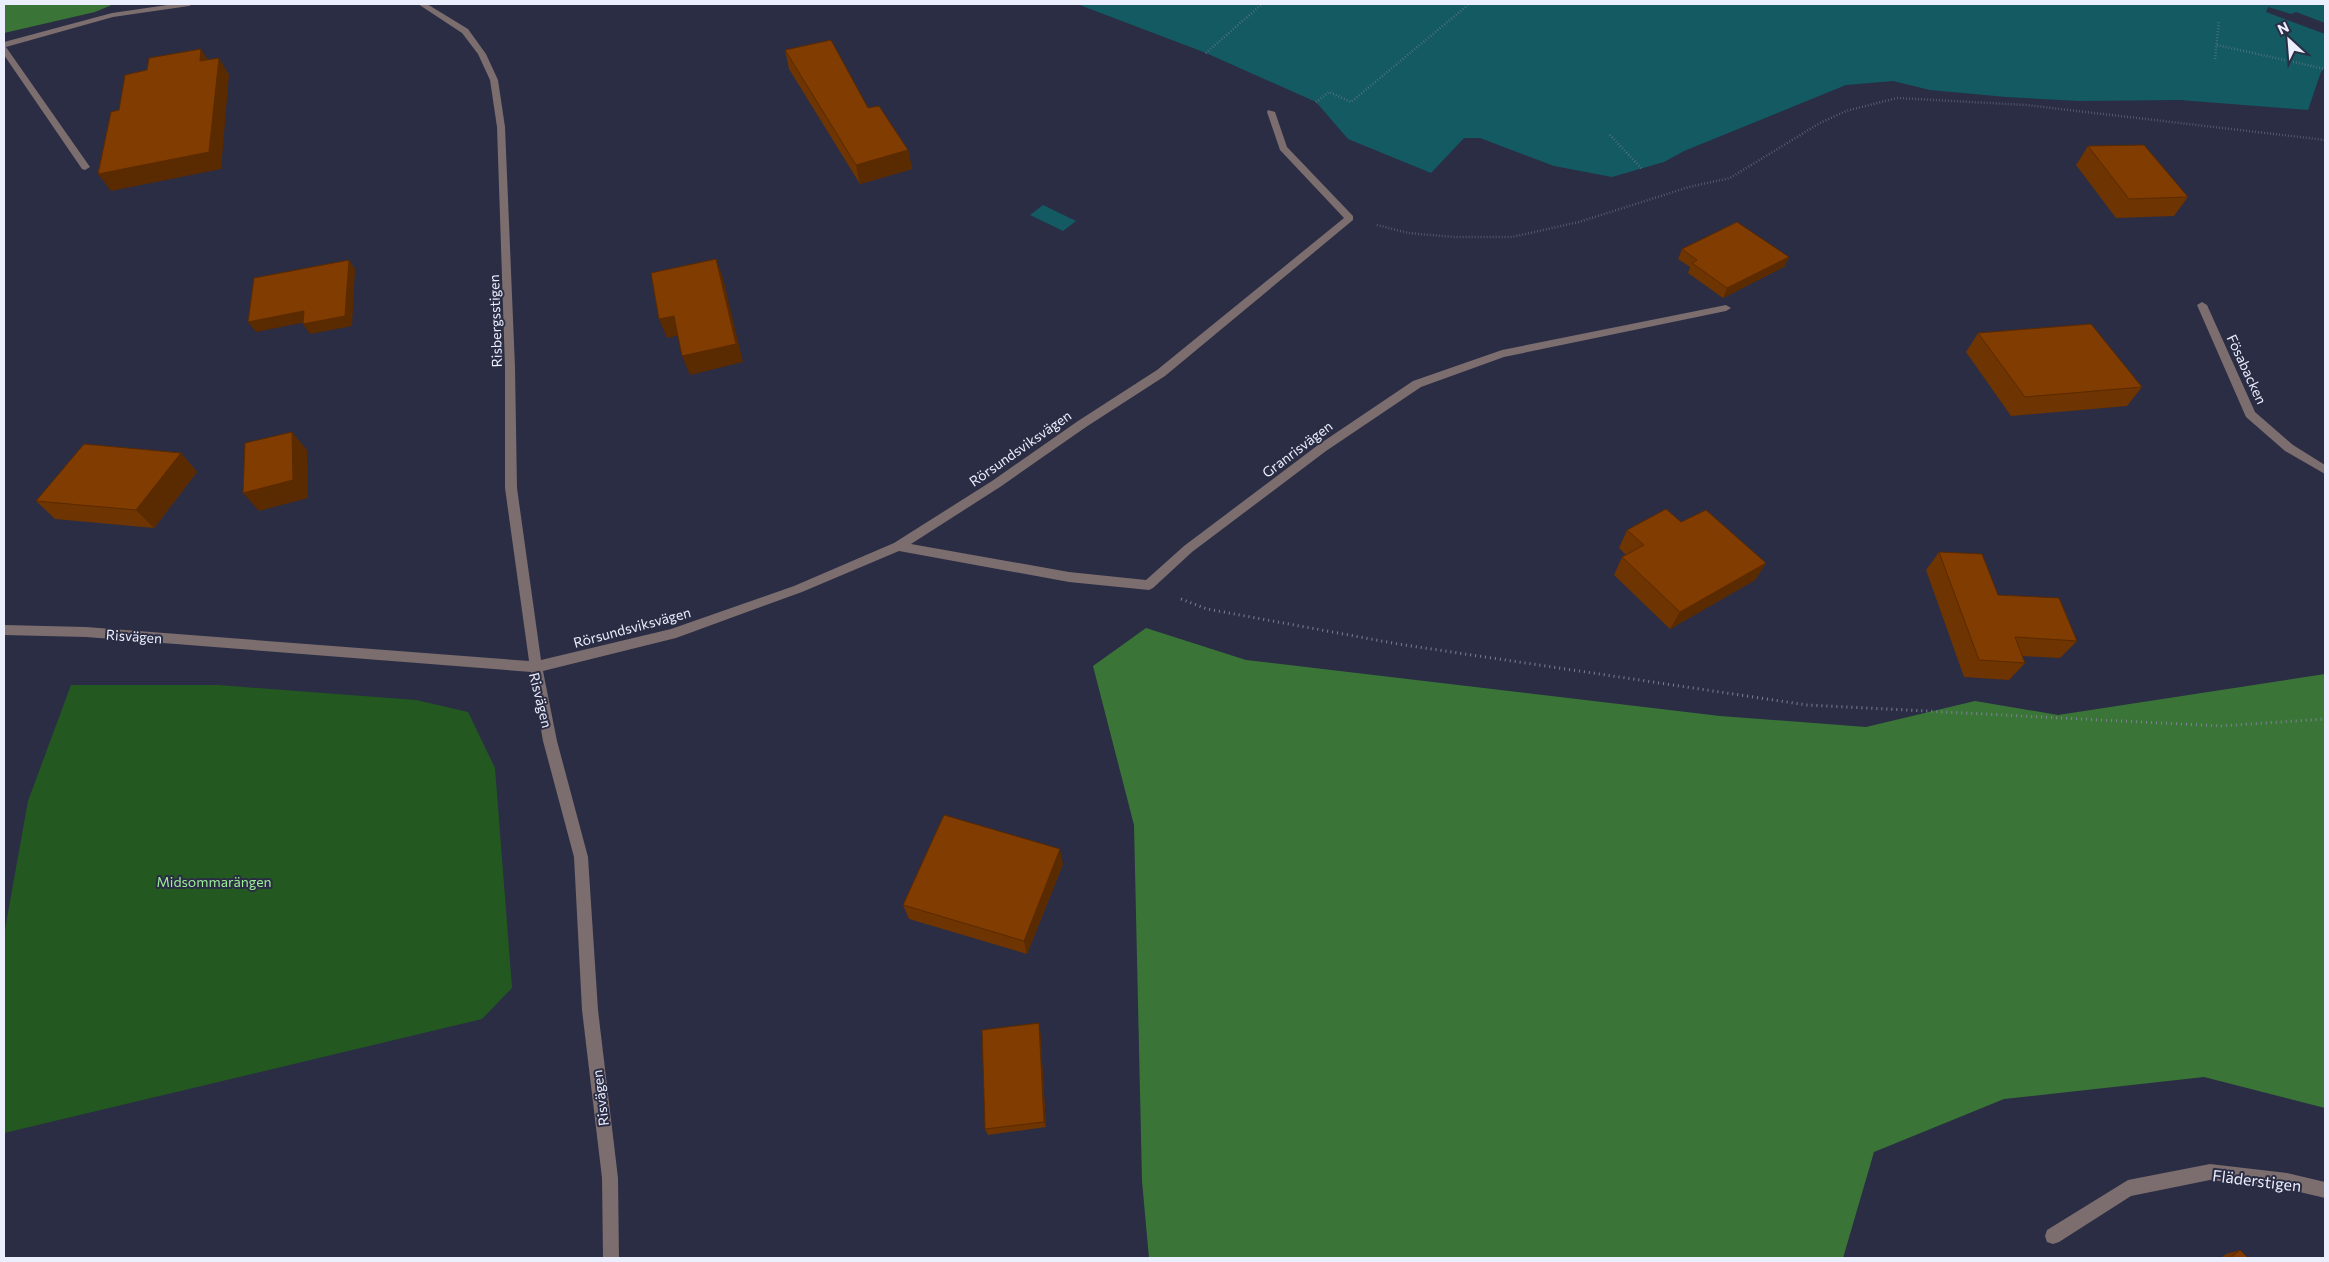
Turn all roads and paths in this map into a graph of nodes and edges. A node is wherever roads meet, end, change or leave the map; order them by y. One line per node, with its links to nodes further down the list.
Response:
1 (189, 4): 6 (street)
2 (422, 4): 25 (street, Risbergsstigen)
3 (1262, 4): 9 (path)
4 (1469, 4): 12 (path)
5 (2219, 21): 7 (path)
6 (4, 45)
7 (2217, 45): 10 (path); 11 (path)
8 (4, 49): 16 (street)
9 (1206, 53)
10 (2215, 60)
11 (2325, 69)
12 (1316, 102)
13 (1271, 112): 18 (street)
14 (1610, 135): 17 (path)
15 (2325, 140): 18 (path)
16 (85, 167)
17 (1642, 169)
18 (1350, 218): 22 (street, Rörsundsviksvägen)
19 (2202, 305): 21 (street, Fösabacken)
20 (1726, 308): 23 (street, Granrisvägen)
21 (2325, 470)
22 (898, 546): 23 (street); 25 (street, Rörsundsviksvägen)
23 (1149, 585): 26 (path)
24 (4, 630): 25 (street, Risvägen)
25 (536, 667): 29 (street, Risvägen)
26 (2325, 719)
27 (2325, 1190): 28 (street, Fläderstigen)
28 (2053, 1236)
29 (611, 1258)

